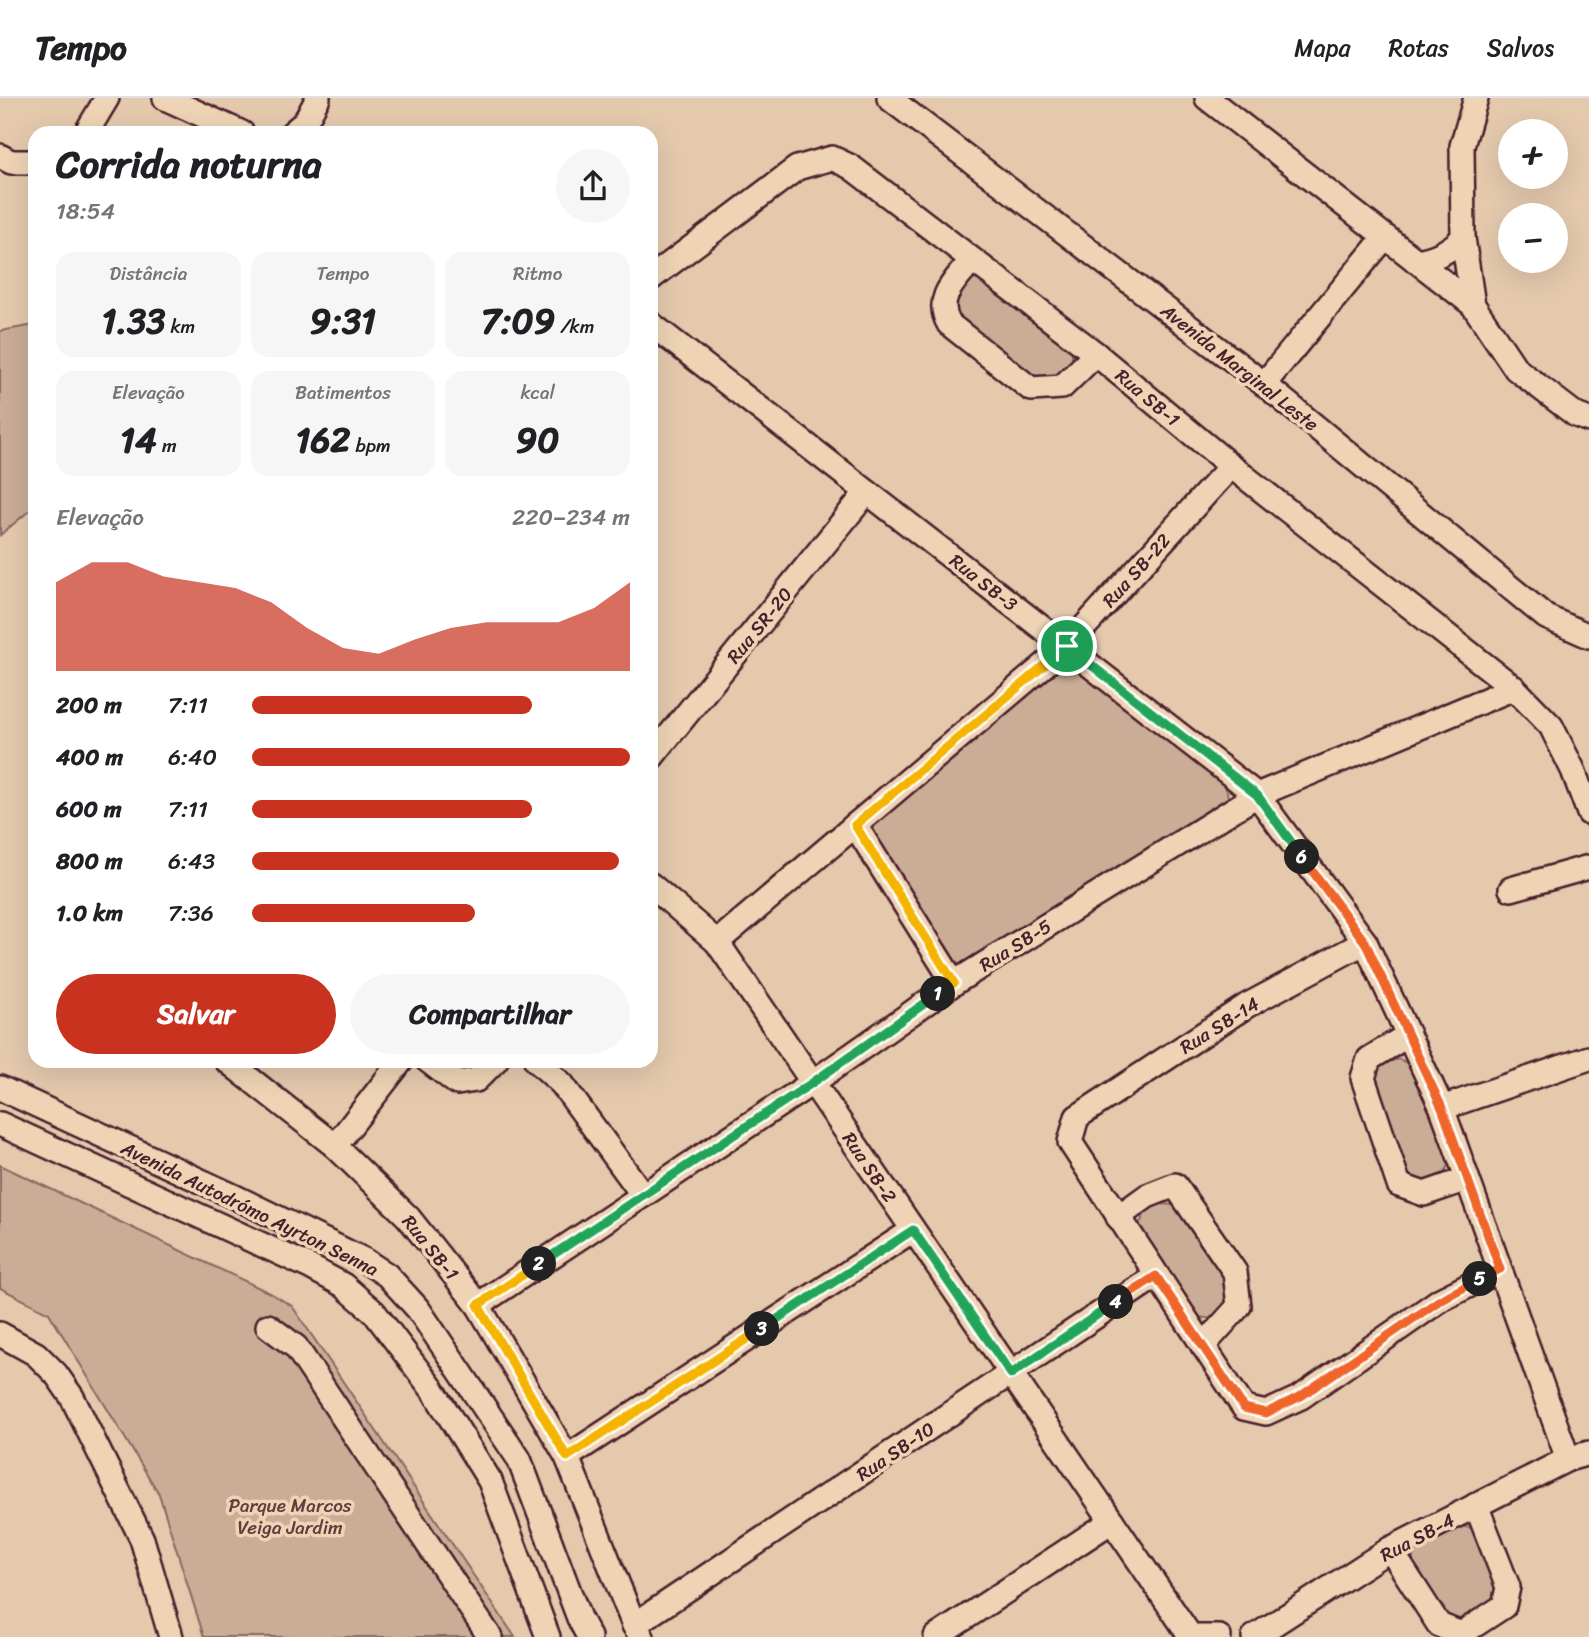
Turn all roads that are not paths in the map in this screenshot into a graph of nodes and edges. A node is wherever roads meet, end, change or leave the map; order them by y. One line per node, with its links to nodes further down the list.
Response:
1 (107, 98): 7 (street)
2 (165, 98): 8 (street)
3 (318, 98): 9 (street)
4 (889, 98): 20 (street, Avenida Marginal Leste)
5 (1207, 98): 12 (street)
6 (1476, 98): 13 (street)
7 (90, 126)
8 (227, 126)
9 (300, 126)
10 (0, 156): 11 (street)
11 (28, 162)
12 (1385, 237): 15 (street); 20 (street)
13 (1463, 237): 15 (street); 17 (street)
14 (971, 261): 16 (street, Rua SB-1); 19 (street, Rua SB-1); 19 (street)
15 (1416, 261): 17 (street)
16 (658, 273)
17 (1473, 305): 21 (street)
18 (658, 329): 23 (street, Rua SB-3)
19 (1096, 354): 22 (street, Rua SB-1)
20 (1264, 384): 24 (street, Avenida Marginal Leste)
21 (1589, 421)
22 (1231, 466): 25 (street, Rua SB-22); 26 (street, Rua SB-1)
23 (867, 492): 25 (street, Rua SB-3); 27 (street, Rua SR-20)
24 (1589, 636)
25 (1067, 646): 28 (street, Rua SB-3); 30 (street, Rua SB-22)
26 (1514, 688): 28 (street, Rua SB-5); 29 (street, Rua SB-1)
27 (658, 749)
28 (1257, 795): 35 (street, Rua SB-3); 36 (street, Rua SB-5)
29 (1589, 813)
30 (855, 825): 34 (street, Rua SB-22); 36 (street)
31 (1589, 867): 32 (street)
32 (1511, 890)
33 (658, 891): 34 (street, Rua SB-2)
34 (717, 942): 44 (street, Rua SB-2)
35 (1365, 942): 37 (street, Rua SB-3); 52 (street, Rua SB-14)
36 (954, 983): 44 (street, Rua SB-5)
37 (1408, 1035): 47 (street, Rua SB-3); 50 (street)
38 (1589, 1058): 47 (street)
39 (236, 1068): 49 (street, Rua SB-1)
40 (396, 1068): 49 (street)
41 (437, 1068): 42 (street)
42 (488, 1068)
43 (545, 1068): 51 (street)
44 (812, 1083): 51 (street, Rua SB-5); 53 (street, Rua SB-2)
45 (0, 1088): 46 (street, Avenida Autodrómo Ayrton Senna)
46 (32, 1103): 48 (street); 70 (street, Avenida Autodrómo Ayrton Senna)
47 (1442, 1108): 50 (street, Rua SB-3)
48 (7, 1128): 69 (street, Avenida Autodrómo Ayrton Senna)
49 (335, 1146): 56 (street, Rua SB-1)
50 (1467, 1179): 54 (street, Rua SB-3)
51 (643, 1195): 56 (street, Rua SB-5)
52 (1118, 1217): 55 (street); 59 (street)
53 (913, 1230): 60 (street, Rua SB-2); 62 (street)
54 (1500, 1269): 59 (street); 61 (street, Rua SB-3)
55 (1156, 1276): 59 (street); 60 (street, Rua SB-10)
56 (478, 1305): 62 (street, Rua SB-1)
57 (268, 1326): 68 (street)
58 (0, 1334): 67 (street)
59 (1203, 1346)
60 (1011, 1374): 64 (street, Rua SB-2); 66 (street, Rua SB-10)
61 (1579, 1456): 63 (street, Rua SB-4)
62 (567, 1457): 66 (street, Rua SB-1)
63 (1476, 1505): 65 (street, Rua SB-4); 65 (street)
64 (1112, 1521): 71 (street); 72 (street, Rua SB-2)
65 (1390, 1549): 75 (street, Rua SB-4)
66 (638, 1631)
67 (171, 1637)
68 (490, 1637)
69 (548, 1637)
70 (589, 1637)
71 (936, 1637)
72 (1191, 1637)
73 (1198, 1637): 74 (street)
74 (1219, 1637)
75 (1254, 1637)

